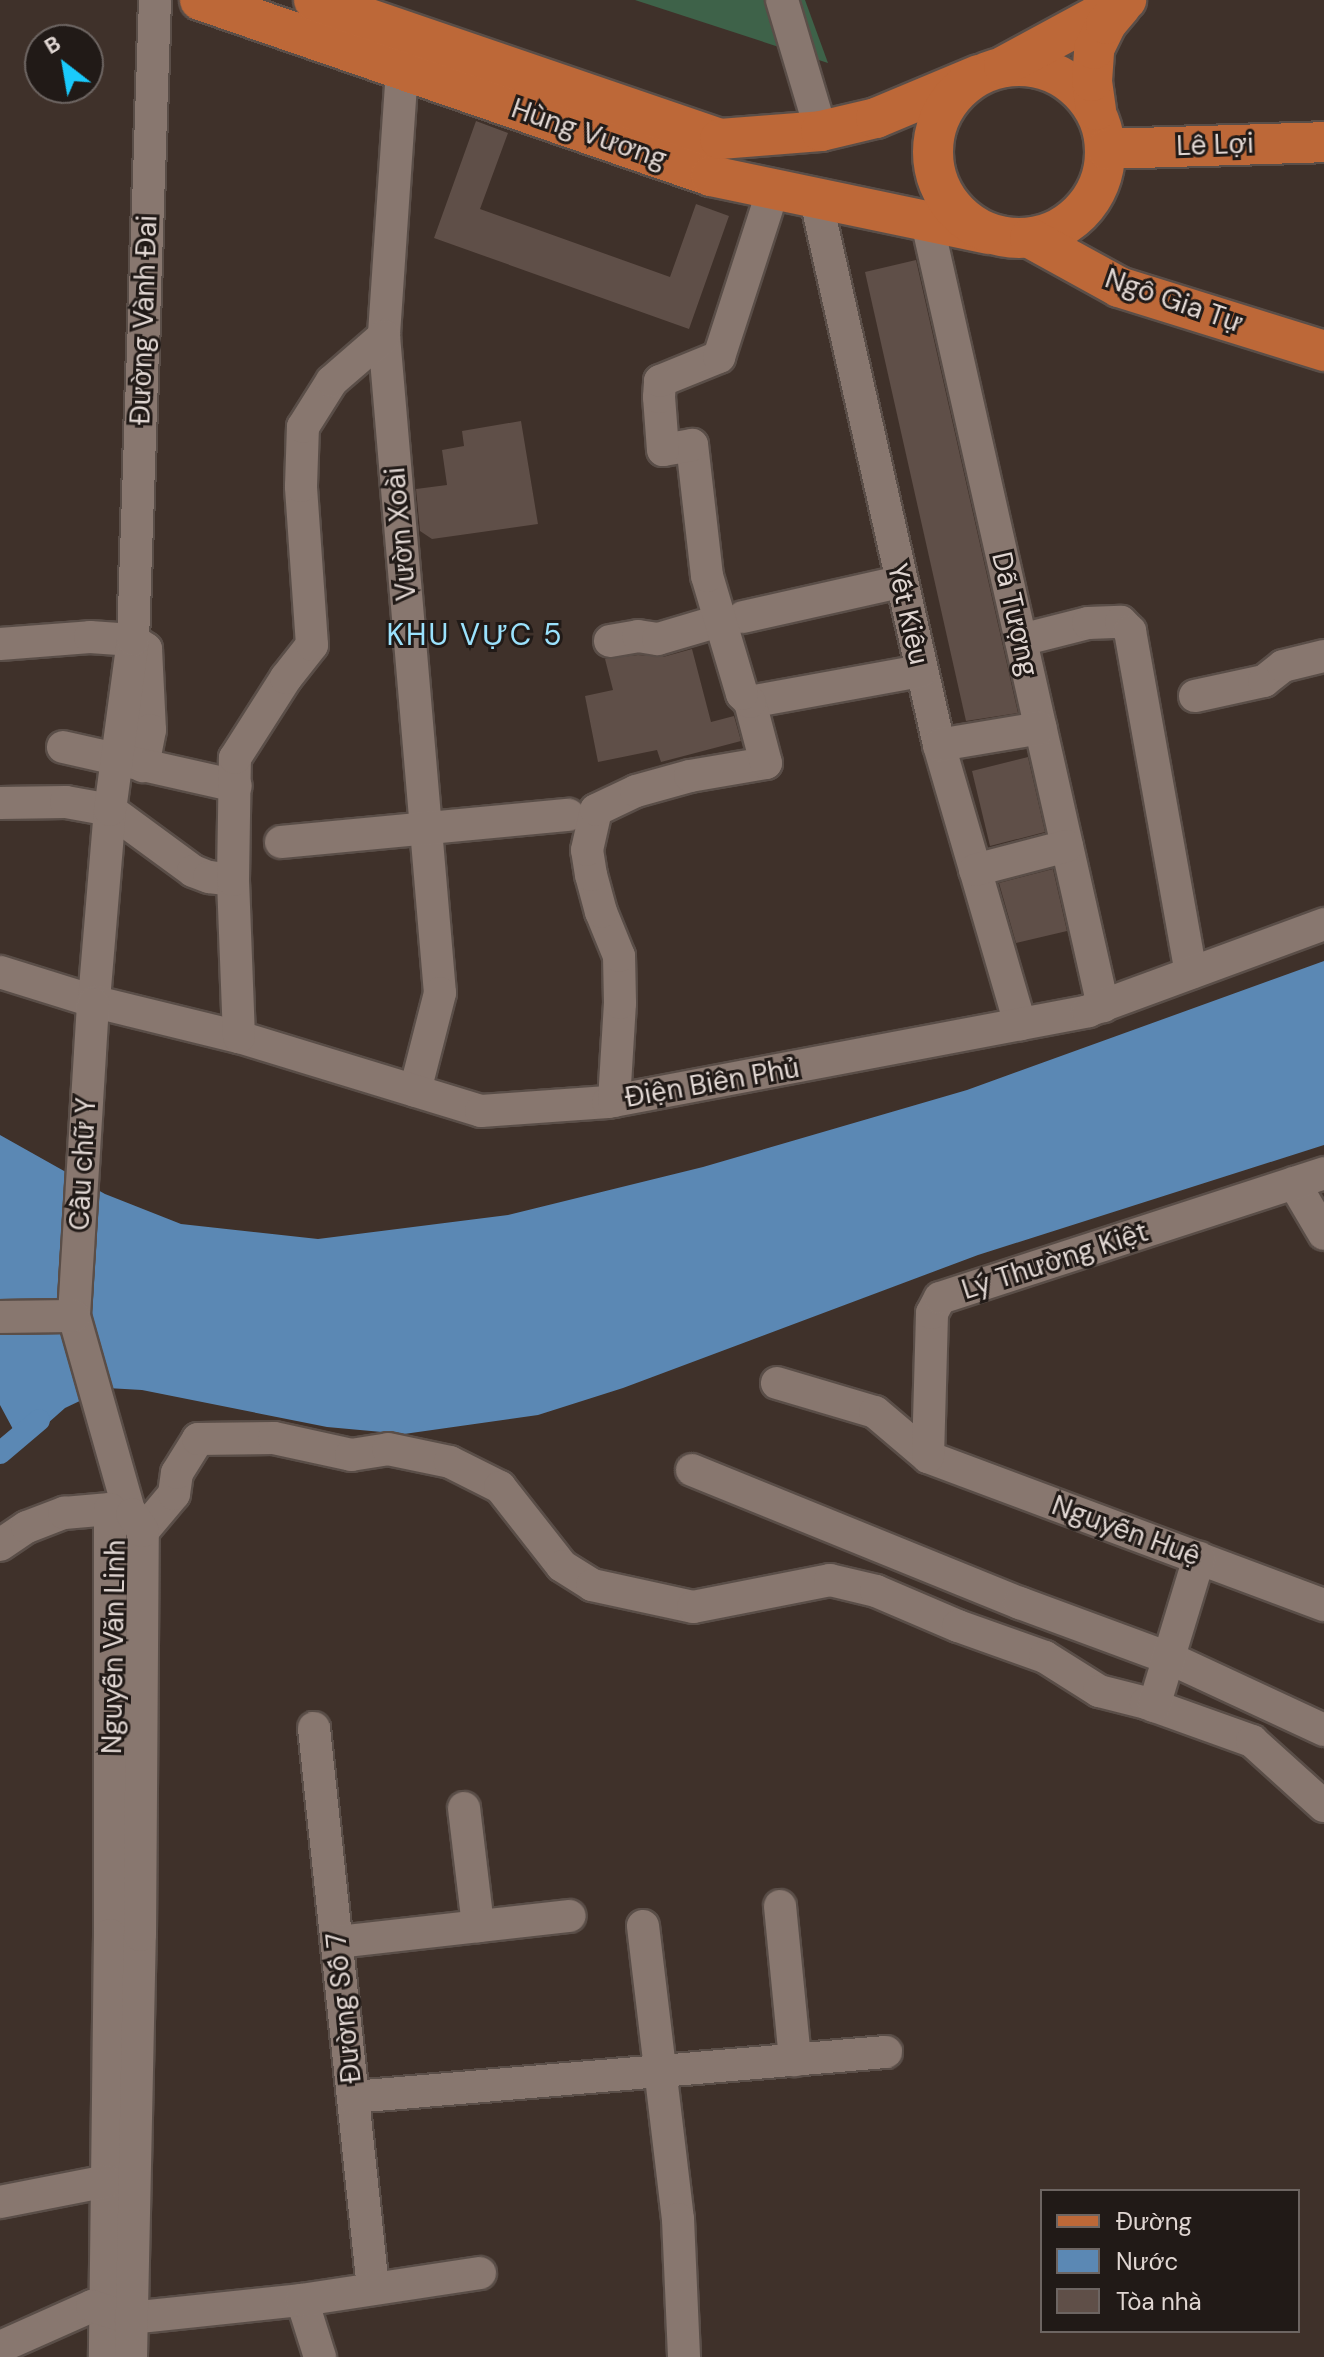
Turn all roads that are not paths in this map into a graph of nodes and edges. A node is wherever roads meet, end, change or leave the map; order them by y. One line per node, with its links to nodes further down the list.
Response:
1 (155, 0): 22 (street, Đường Vành Đai)
2 (200, 0): 6 (main road, Hùng Vương)
3 (314, 0): 5 (main road, Hùng Vương)
4 (782, 0): 9 (street)
5 (388, 12): 12 (main road, Hùng Vương)
6 (402, 70): 12 (main road, Hùng Vương); 18 (street, Vườn Xoài)
7 (992, 71): 8 (main road); 8 (main road); 9 (main road, Hùng Vương); 16 (main road)
8 (1096, 110): 11 (main road)
9 (821, 131): 12 (main road, Hùng Vương)
10 (1324, 142): 11 (main road, Lê Lợi)
11 (1107, 149): 17 (main road)
12 (715, 158): 13 (main road, Hùng Vương)
13 (773, 190): 14 (main road, Hùng Vương); 21 (street)
14 (816, 200): 15 (main road, Hùng Vương); 20 (street, Yết Kiêu)
15 (927, 222): 16 (main road, Hùng Vương); 23 (street, Dã Tượng)
16 (988, 234): 17 (main road)
17 (1030, 238): 19 (main road, Ngô Gia Tự)
18 (384, 336): 34 (street); 38 (street, Vườn Xoài)
19 (1324, 351)
20 (900, 582): 21 (street); 27 (street, Yết Kiêu)
21 (731, 619): 24 (street); 29 (street)
22 (133, 640): 25 (street); 33 (street, Đường Vành Đai)
23 (1021, 640): 30 (street, Dã Tượng); 45 (street)
24 (610, 641)
25 (0, 644)
26 (1324, 656): 28 (street)
27 (921, 671): 29 (street); 31 (street, Yết Kiêu)
28 (1195, 696)
29 (750, 702): 51 (street)
30 (1041, 728): 31 (street); 40 (street, Dã Tượng)
31 (939, 745): 41 (street, Yết Kiêu)
32 (63, 747): 33 (street)
33 (130, 763): 34 (street); 36 (street, Đường Vành Đai)
34 (236, 786): 42 (street)
35 (0, 803): 36 (street)
36 (110, 810): 42 (street); 46 (street, Cầu chữ Y)
37 (569, 815): 38 (street)
38 (426, 826): 39 (street); 50 (street, Vườn Xoài)
39 (281, 842)
40 (1067, 846): 41 (street); 47 (street, Dã Tượng)
41 (975, 870): 48 (street, Yết Kiêu)
42 (233, 880): 49 (street)
43 (1324, 924): 45 (street, Điện Biên Phủ)
44 (0, 972): 46 (street, Điện Biên Phủ)
45 (1191, 973): 47 (street, Điện Biên Phủ)
46 (94, 1004): 49 (street, Điện Biên Phủ); 54 (street, Cầu chữ Y)
47 (1103, 1006): 48 (street, Điện Biên Phủ)
48 (1020, 1024): 51 (street, Điện Biên Phủ)
49 (239, 1037): 50 (street, Điện Biên Phủ)
50 (415, 1091): 51 (street, Điện Biên Phủ)
51 (614, 1101)
52 (1309, 1178): 53 (street); 57 (street, Lý Thường Kiệt)
53 (1324, 1234)
54 (74, 1316): 55 (street); 59 (street, Cầu chữ Y)
55 (0, 1317)
56 (777, 1383): 57 (street, Nguyễn Huệ)
57 (928, 1457): 61 (street, Nguyễn Huệ)
58 (692, 1470): 63 (street)
59 (128, 1524): 60 (street); 64 (street); 73 (street, Nguyễn Văn Linh)
60 (0, 1545)
61 (1199, 1558): 62 (street, Nguyễn Huệ); 63 (street)
62 (1324, 1605)
63 (1169, 1658): 64 (street); 66 (street)
64 (1154, 1706): 67 (street)
65 (314, 1728): 74 (street, Đường Số 7)
66 (1324, 1730)
67 (1324, 1806)
68 (464, 1808): 71 (street)
69 (780, 1906): 76 (street)
70 (570, 1916): 71 (street)
71 (478, 1926): 74 (street)
72 (643, 1926): 77 (street)
73 (125, 1935): 79 (street, Nguyễn Văn Linh); 84 (street, Nguyễn Văn Linh)
74 (337, 1942): 78 (street, Đường Số 7)
75 (886, 2052): 76 (street)
76 (795, 2060): 77 (street)
77 (658, 2072): 78 (street); 89 (street)
78 (353, 2097): 82 (street, Đường Số 7)
79 (107, 2181): 80 (street); 84 (street, Nguyễn Văn Linh)
80 (0, 2202)
81 (480, 2273): 82 (street)
82 (373, 2288): 83 (street)
83 (302, 2300): 84 (street); 88 (street)
84 (118, 2313): 85 (street); 86 (street, Nguyễn Văn Linh); 87 (street, Nguyễn Văn Linh)
85 (0, 2347)
86 (105, 2357)
87 (131, 2357)
88 (320, 2357)
89 (684, 2357)

